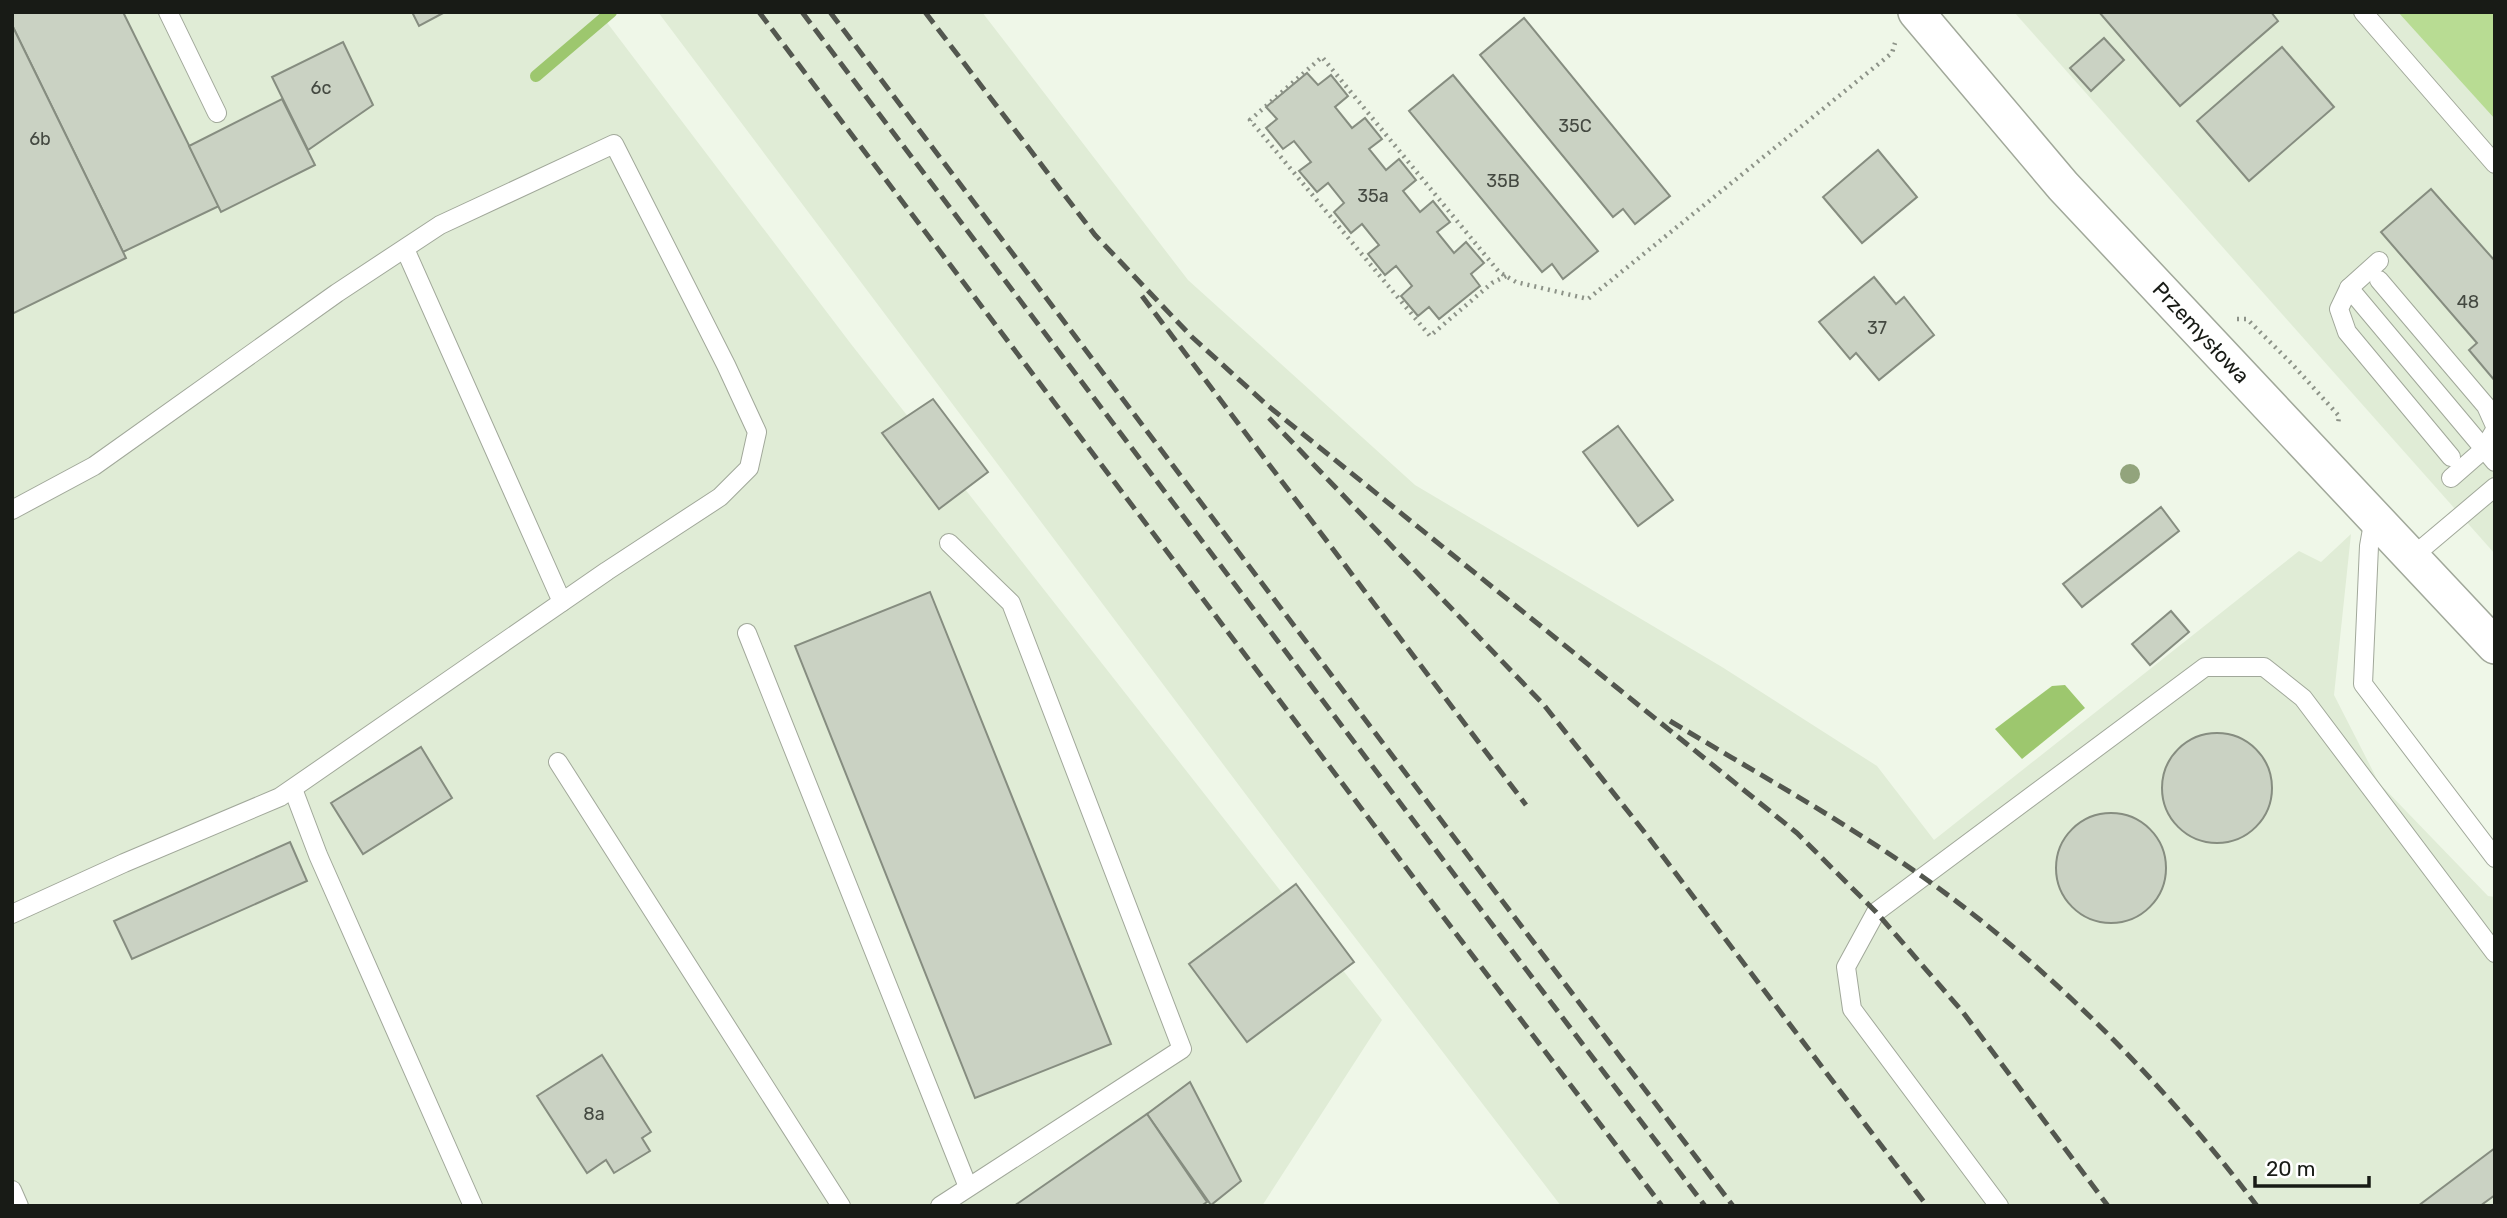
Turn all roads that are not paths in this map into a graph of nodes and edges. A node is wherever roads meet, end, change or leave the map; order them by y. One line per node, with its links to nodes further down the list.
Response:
1 (168, 12): 4 (lane)
2 (1916, 12): 16 (street, Przemysłowa)
3 (2363, 12): 5 (lane)
4 (217, 113)
5 (2495, 164)
6 (405, 249): 15 (lane); 19 (lane); 19 (lane)
7 (2379, 261): 9 (lane)
8 (2379, 280): 10 (lane)
9 (2349, 288): 11 (lane); 12 (lane)
10 (2495, 428): 11 (lane)
11 (2489, 456): 13 (lane)
12 (2451, 457)
13 (2451, 478)
14 (2495, 487): 18 (lane)
15 (12, 510)
16 (2374, 518): 18 (street, Przemysłowa); 24 (lane)
17 (949, 543): 27 (lane)
18 (2412, 557): 21 (street, Przemysłowa)
19 (562, 602): 23 (lane)
20 (747, 633): 27 (lane)
21 (2495, 646)
22 (558, 762): 31 (lane)
23 (293, 789): 25 (lane); 30 (lane)
24 (2495, 858)
25 (12, 914)
26 (2495, 953): 33 (lane)
27 (968, 1187): 32 (lane)
28 (12, 1190): 29 (lane)
29 (19, 1206)
30 (473, 1206)
31 (841, 1206)
32 (940, 1206)
33 (1999, 1206)

